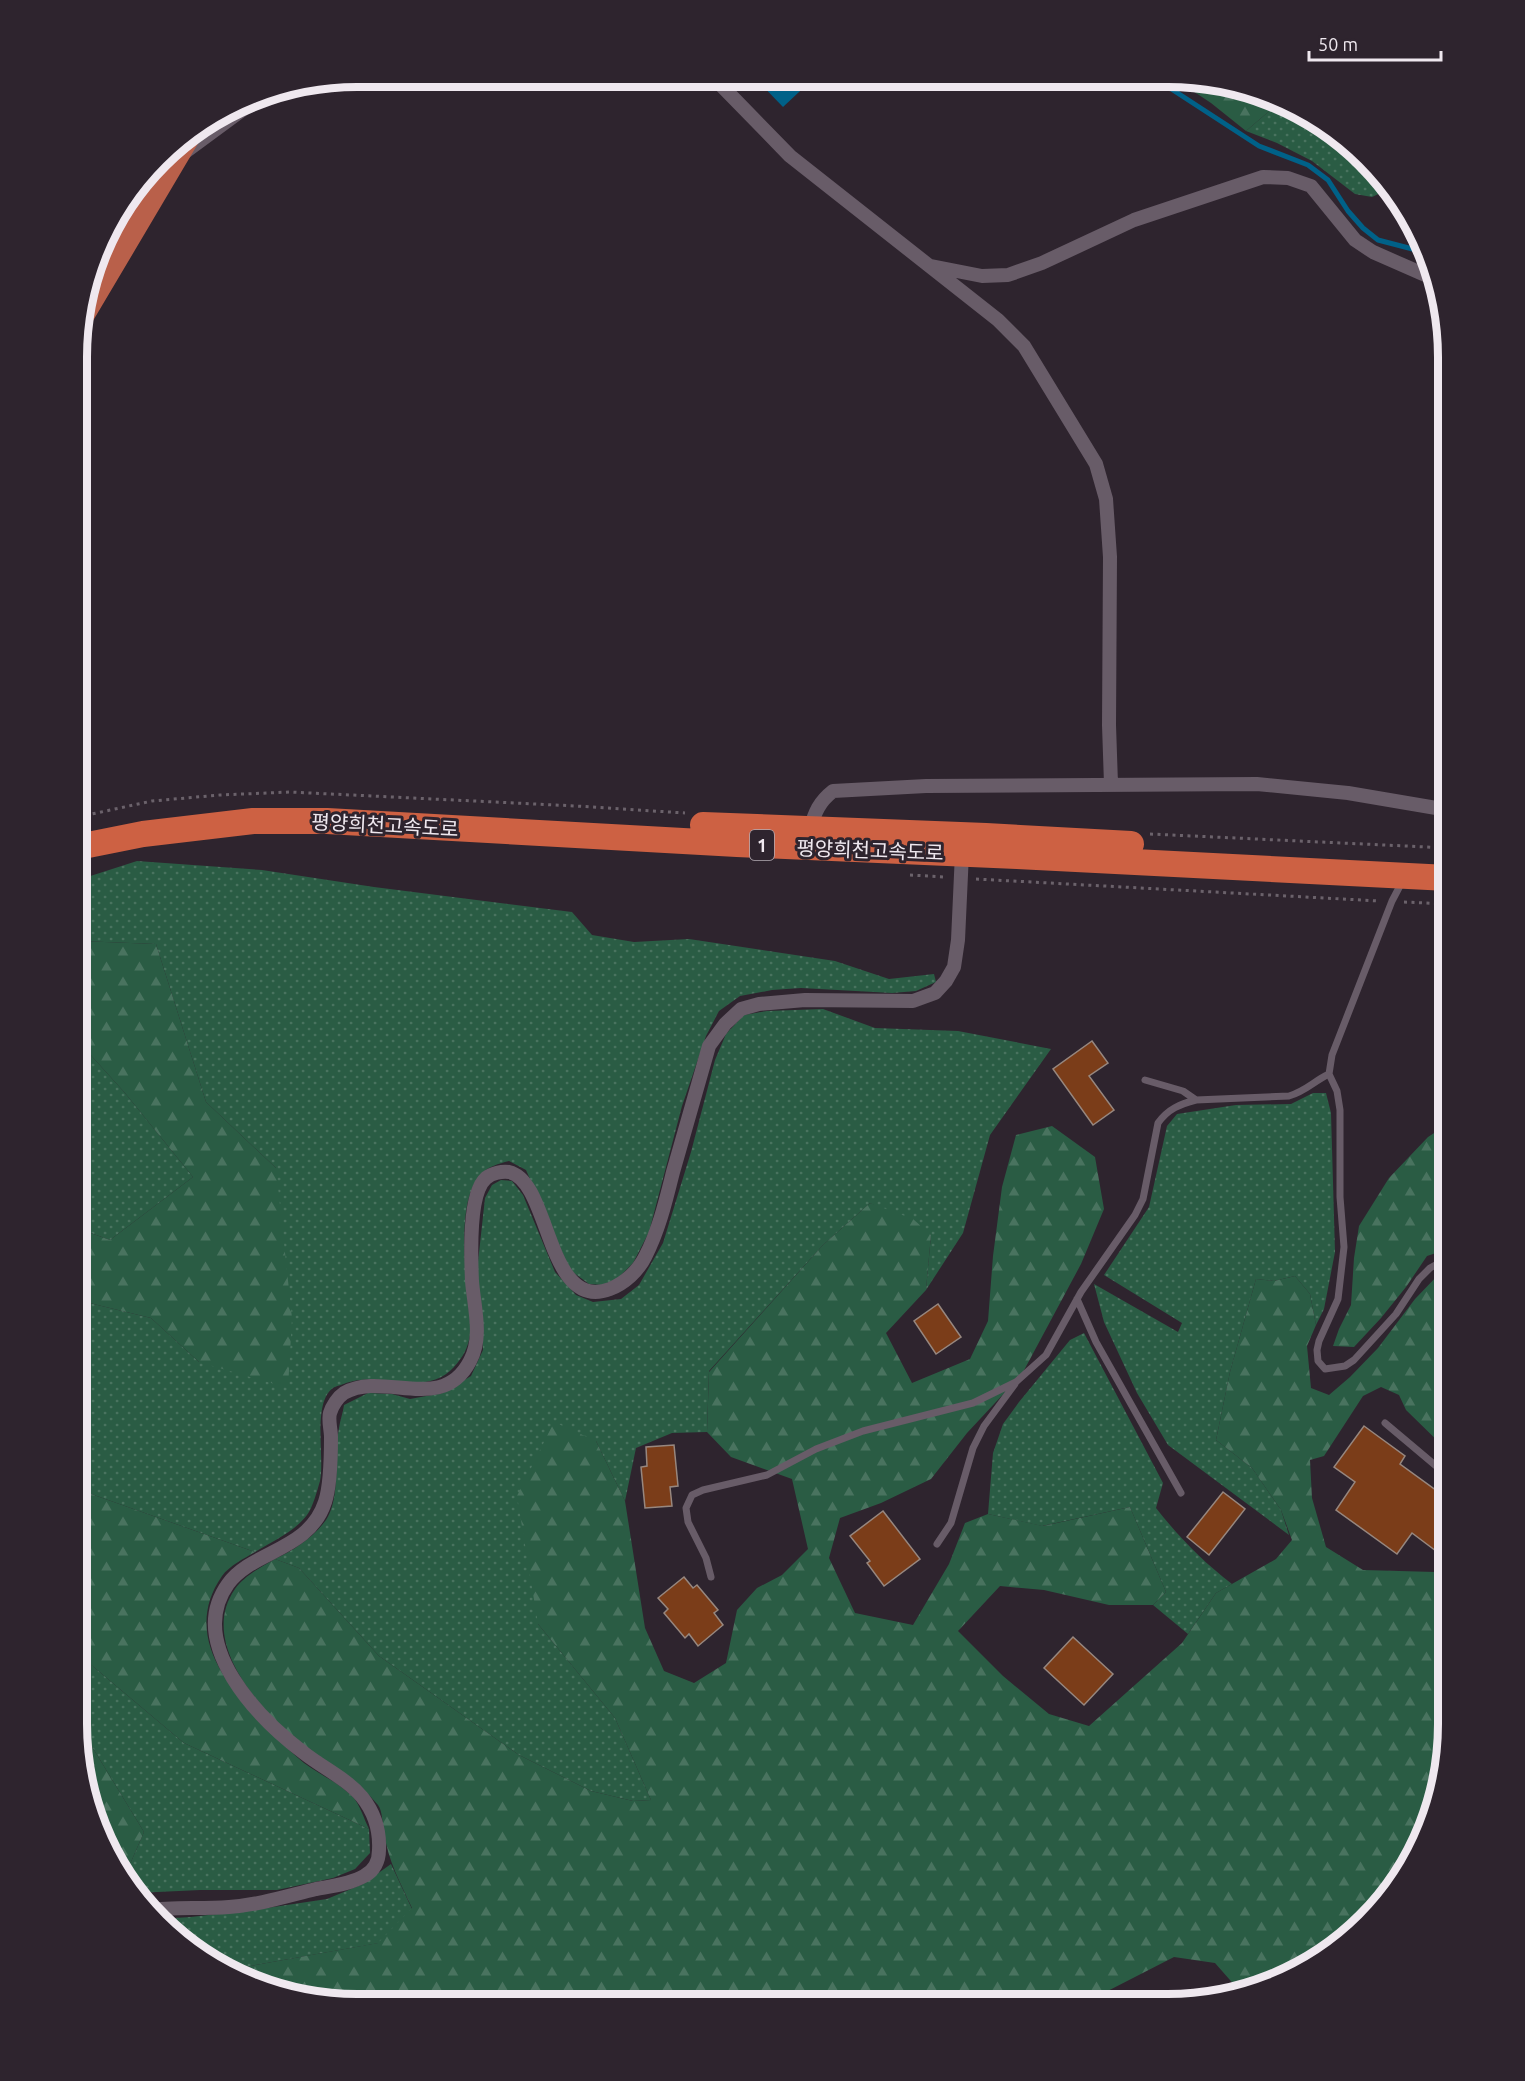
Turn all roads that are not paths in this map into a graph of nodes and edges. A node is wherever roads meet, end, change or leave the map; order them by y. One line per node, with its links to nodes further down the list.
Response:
1 (723, 87): 5 (street)
2 (230, 119): 4 (street)
3 (176, 157): 4 (highway)
4 (174, 160): 7 (highway)
5 (929, 265): 6 (street); 8 (street)
6 (1425, 275)
7 (94, 296)
8 (1111, 784): 9 (street); 10 (street)
9 (1438, 808)
10 (810, 829): 11 (highway, 평양희천고속도로 / 1); 14 (highway, 평양희천고속도로 / 1)
11 (87, 830)
12 (87, 845): 13 (highway, 평양희천고속도로 / 1)
13 (962, 854): 15 (highway, 평양희천고속도로 / 1); 28 (street)
14 (1438, 863)
15 (1405, 877): 16 (highway, 평양희천고속도로 / 1); 17 (lane)
16 (1438, 879)
17 (1329, 1074): 19 (lane); 20 (lane)
18 (1145, 1080): 19 (lane)
19 (1196, 1100): 21 (lane)
20 (1438, 1264)
21 (1077, 1299): 22 (lane); 25 (lane)
22 (1016, 1382): 26 (lane); 27 (lane)
23 (1385, 1423): 24 (lane)
24 (1438, 1468)
25 (1181, 1493)
26 (938, 1544)
27 (711, 1577)
28 (161, 1909)

